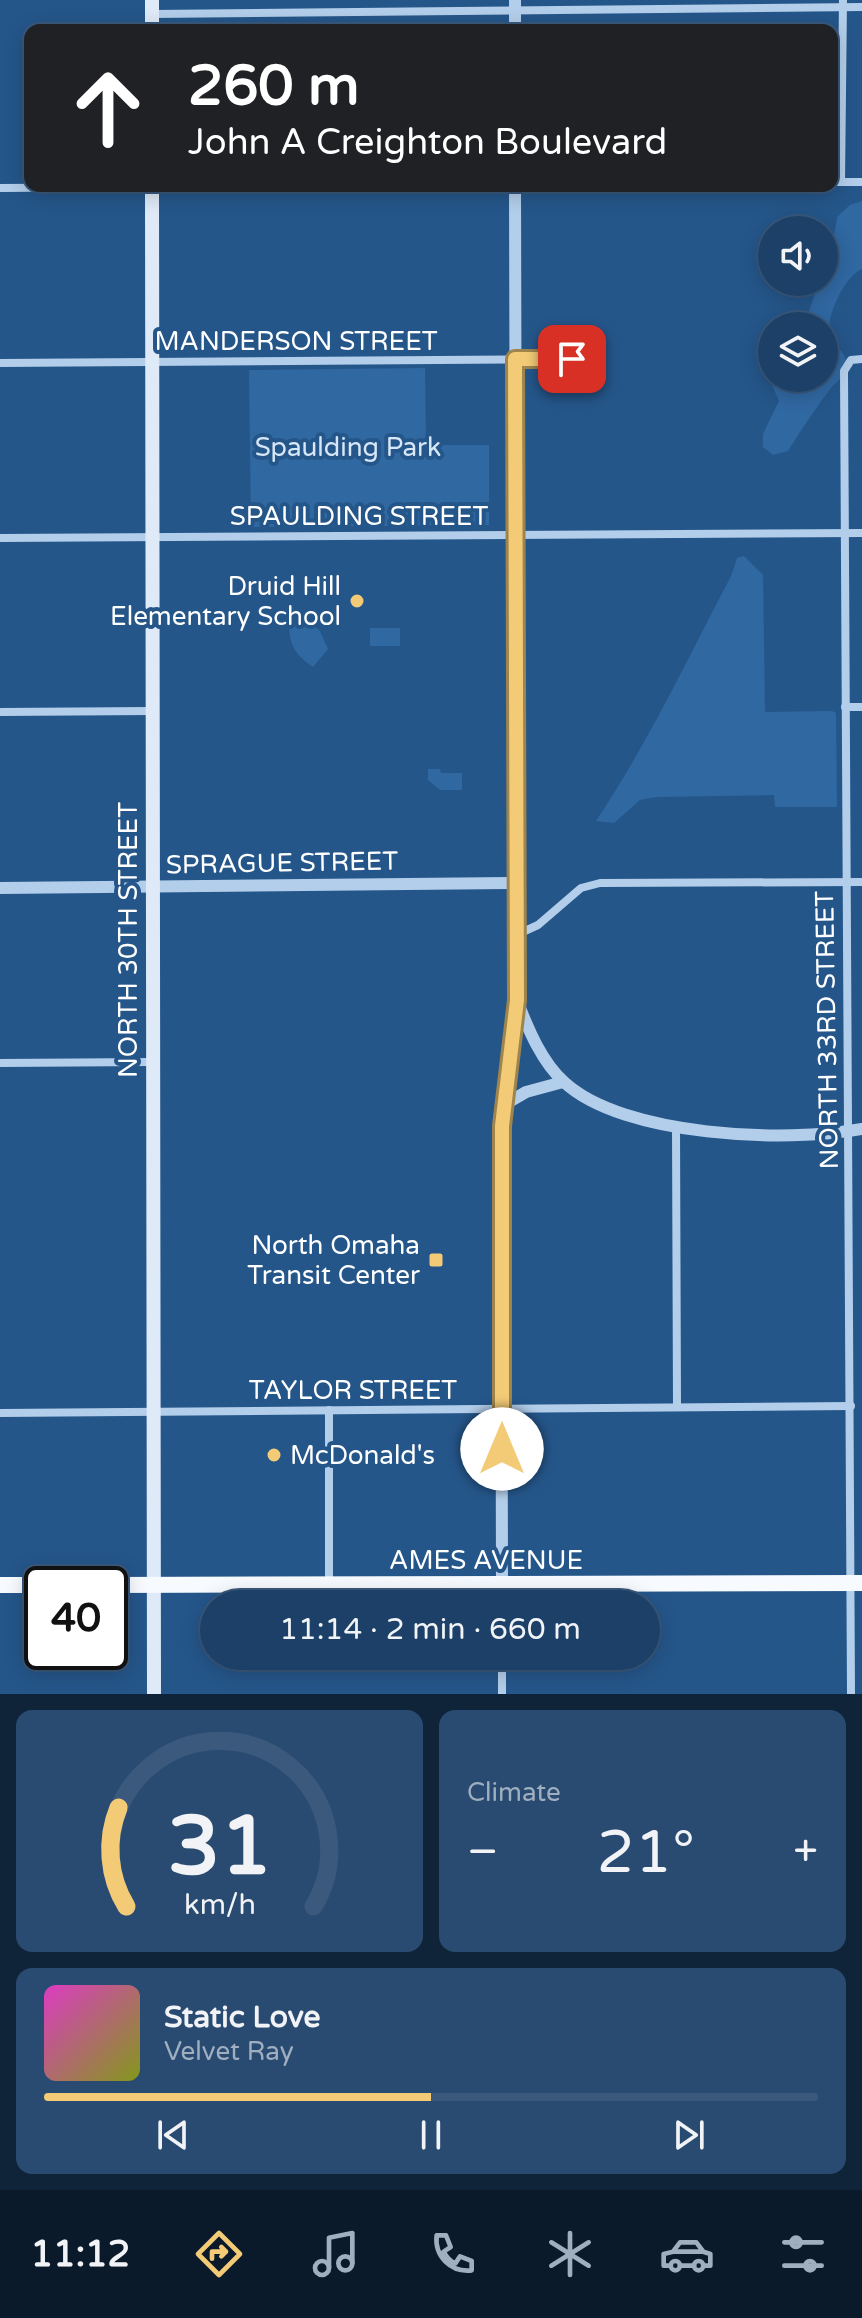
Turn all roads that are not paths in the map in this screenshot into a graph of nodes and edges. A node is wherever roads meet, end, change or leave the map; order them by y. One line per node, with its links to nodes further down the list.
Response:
1 (843, 4): 2 (street); 4 (street); 5 (street)
2 (515, 5): 3 (street)
3 (152, 7)
4 (862, 7)
5 (838, 131)
6 (838, 182): 7 (street)
7 (862, 182)
8 (0, 188): 9 (street)
9 (24, 188)
10 (152, 192): 15 (main road, NORTH 30TH STREET)
11 (515, 192): 12 (street)
12 (515, 359): 13 (street, MANDERSON STREET); 15 (street, MANDERSON STREET); 19 (street)
13 (593, 359)
14 (862, 359): 17 (street, NORTH 33RD STREET)
15 (152, 362): 16 (street, MANDERSON STREET); 20 (main road, NORTH 30TH STREET)
16 (0, 363)
17 (845, 533): 18 (street, SPAULDING STREET); 19 (street, SPAULDING STREET); 22 (street, NORTH 33RD STREET)
18 (862, 533)
19 (515, 535): 20 (street, SPAULDING STREET); 28 (street)
20 (152, 537): 21 (street, SPAULDING STREET); 24 (main road, NORTH 30TH STREET)
21 (0, 538)
22 (845, 707): 23 (street); 26 (street, NORTH 33RD STREET)
23 (862, 707)
24 (152, 711): 25 (street); 29 (main road, NORTH 30TH STREET)
25 (0, 712)
26 (846, 882): 27 (street); 31 (street); 38 (street, NORTH 33RD STREET)
27 (862, 882)
28 (516, 883): 29 (street, SPRAGUE STREET); 31 (street)
29 (153, 887): 30 (street, SPRAGUE STREET); 33 (main road, NORTH 30TH STREET)
30 (0, 888)
31 (516, 935): 32 (street)
32 (517, 1000): 35 (street); 36 (street)
33 (152, 1062): 34 (street); 43 (main road, NORTH 30TH STREET)
34 (0, 1063)
35 (563, 1082): 36 (street); 37 (street)
36 (504, 1105): 41 (street)
37 (676, 1127): 38 (street); 39 (street)
38 (856, 1130): 40 (street, NORTH 33RD STREET)
39 (677, 1406): 40 (street, TAYLOR STREET); 41 (street, TAYLOR STREET)
40 (851, 1406): 45 (street, NORTH 33RD STREET)
41 (502, 1408): 42 (street, TAYLOR STREET); 46 (street)
42 (329, 1410): 43 (street, TAYLOR STREET); 50 (street)
43 (153, 1412): 44 (street, TAYLOR STREET); 51 (main road, NORTH 30TH STREET)
44 (0, 1413)
45 (856, 1583): 46 (main road, AMES AVENUE); 54 (street, NORTH 33RD STREET)
46 (502, 1584): 50 (main road, AMES AVENUE); 52 (street)
47 (0, 1585): 48 (main road)
48 (24, 1585)
49 (128, 1585): 51 (main road, AMES AVENUE)
50 (329, 1585): 51 (main road, AMES AVENUE)
51 (153, 1586): 56 (main road, NORTH 30TH STREET)
52 (502, 1590)
53 (862, 1668): 54 (street)
54 (851, 1669): 58 (street, NORTH 33RD STREET)
55 (502, 1670): 57 (street)
56 (154, 1694)
57 (502, 1694)
58 (851, 1694)

